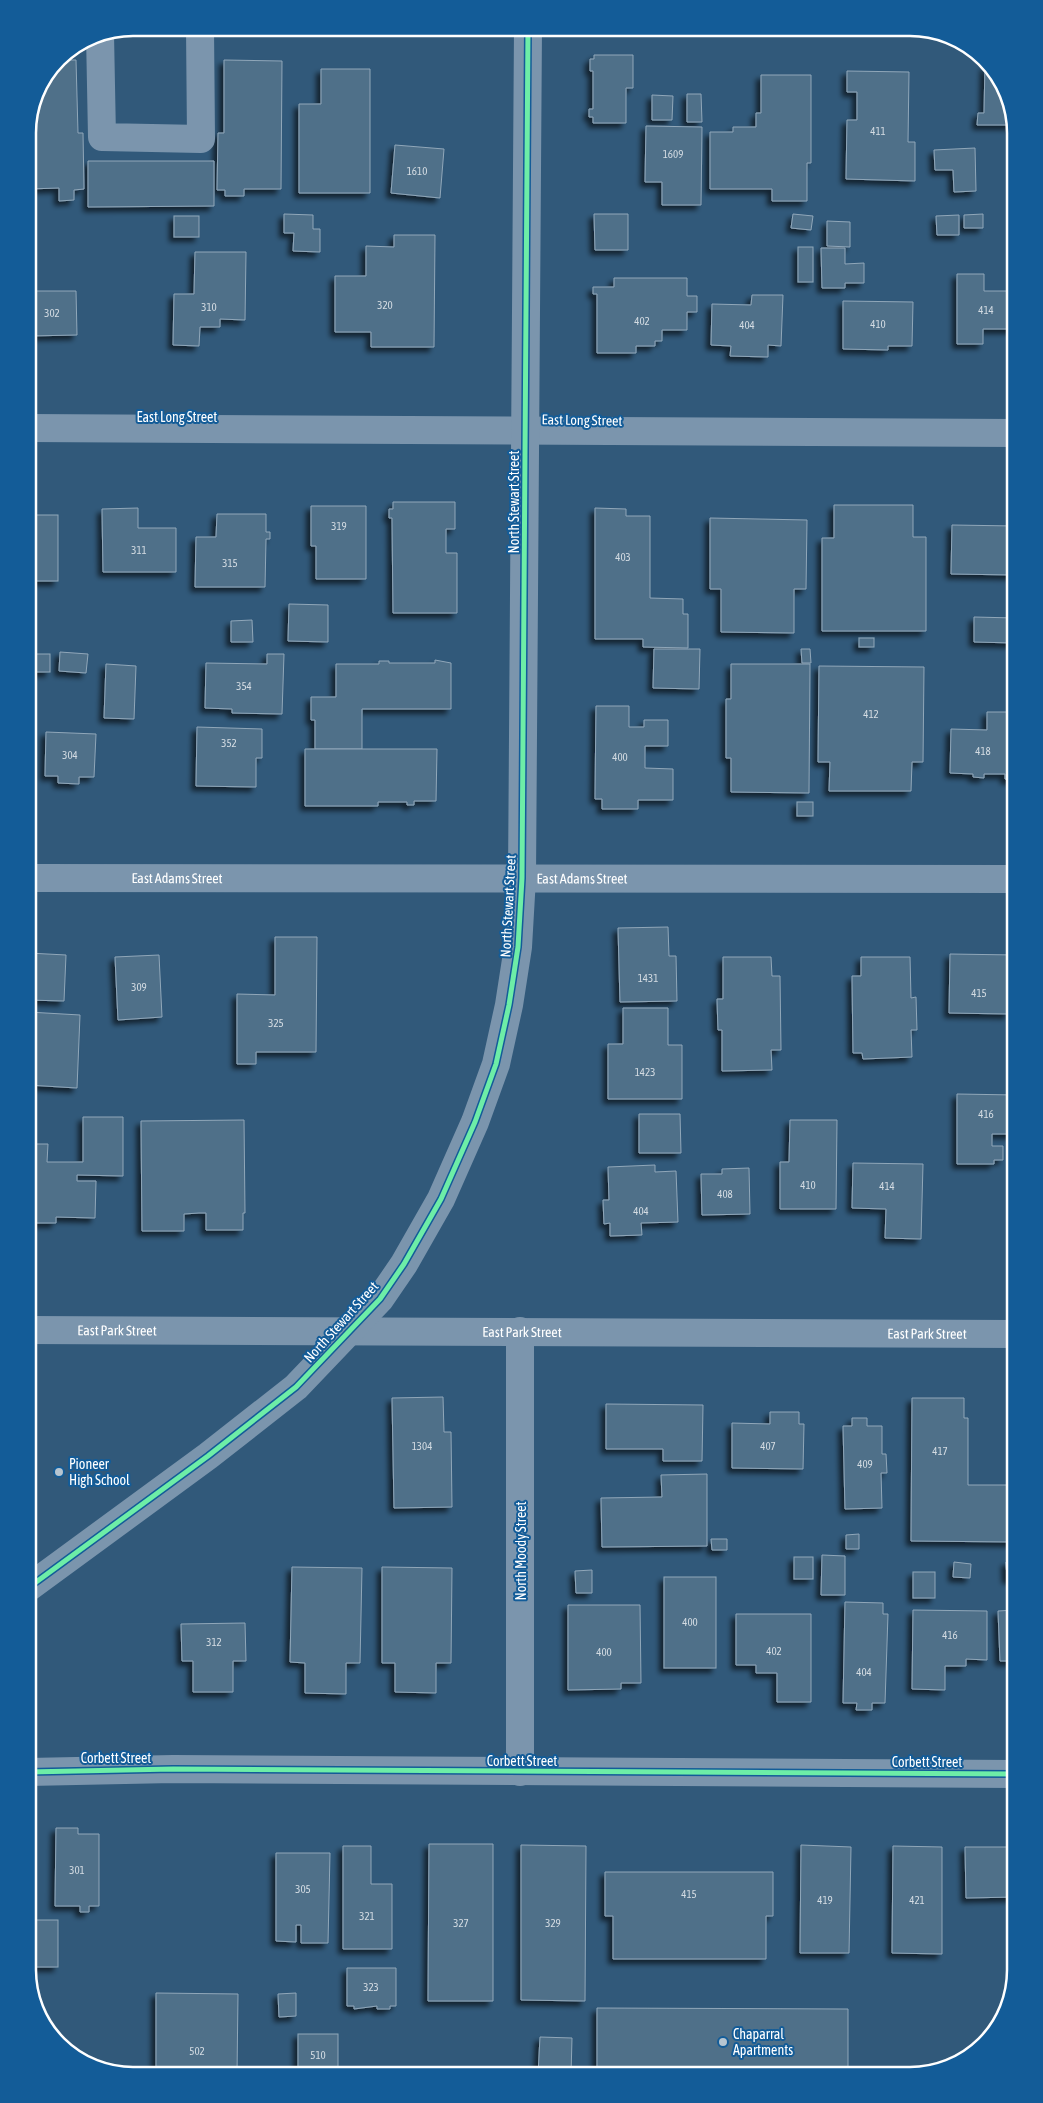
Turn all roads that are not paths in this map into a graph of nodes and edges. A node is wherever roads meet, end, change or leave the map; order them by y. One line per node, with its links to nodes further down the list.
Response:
1 (200, 36): 3 (street)
2 (528, 36): 5 (street, North Stewart Street)
3 (100, 43)
4 (36, 428): 5 (street, East Long Street)
5 (526, 431): 6 (street, East Long Street); 8 (street, North Stewart Street)
6 (1007, 433)
7 (36, 878): 8 (street, East Adams Street)
8 (522, 878): 9 (street, East Adams Street); 12 (street, North Stewart Street)
9 (1007, 879)
10 (36, 1330): 12 (street, East Park Street)
11 (520, 1331): 12 (street, East Park Street); 13 (street, East Park Street); 18 (street, North Moody Street)
12 (350, 1332): 14 (street, North Stewart Street)
13 (1007, 1334)
14 (36, 1582)
15 (36, 1757): 16 (street, Corbett Street)
16 (81, 1769): 17 (street, Corbett Street); 18 (street, Corbett Street)
17 (36, 1772)
18 (520, 1772): 19 (street, Corbett Street)
19 (1007, 1774)

